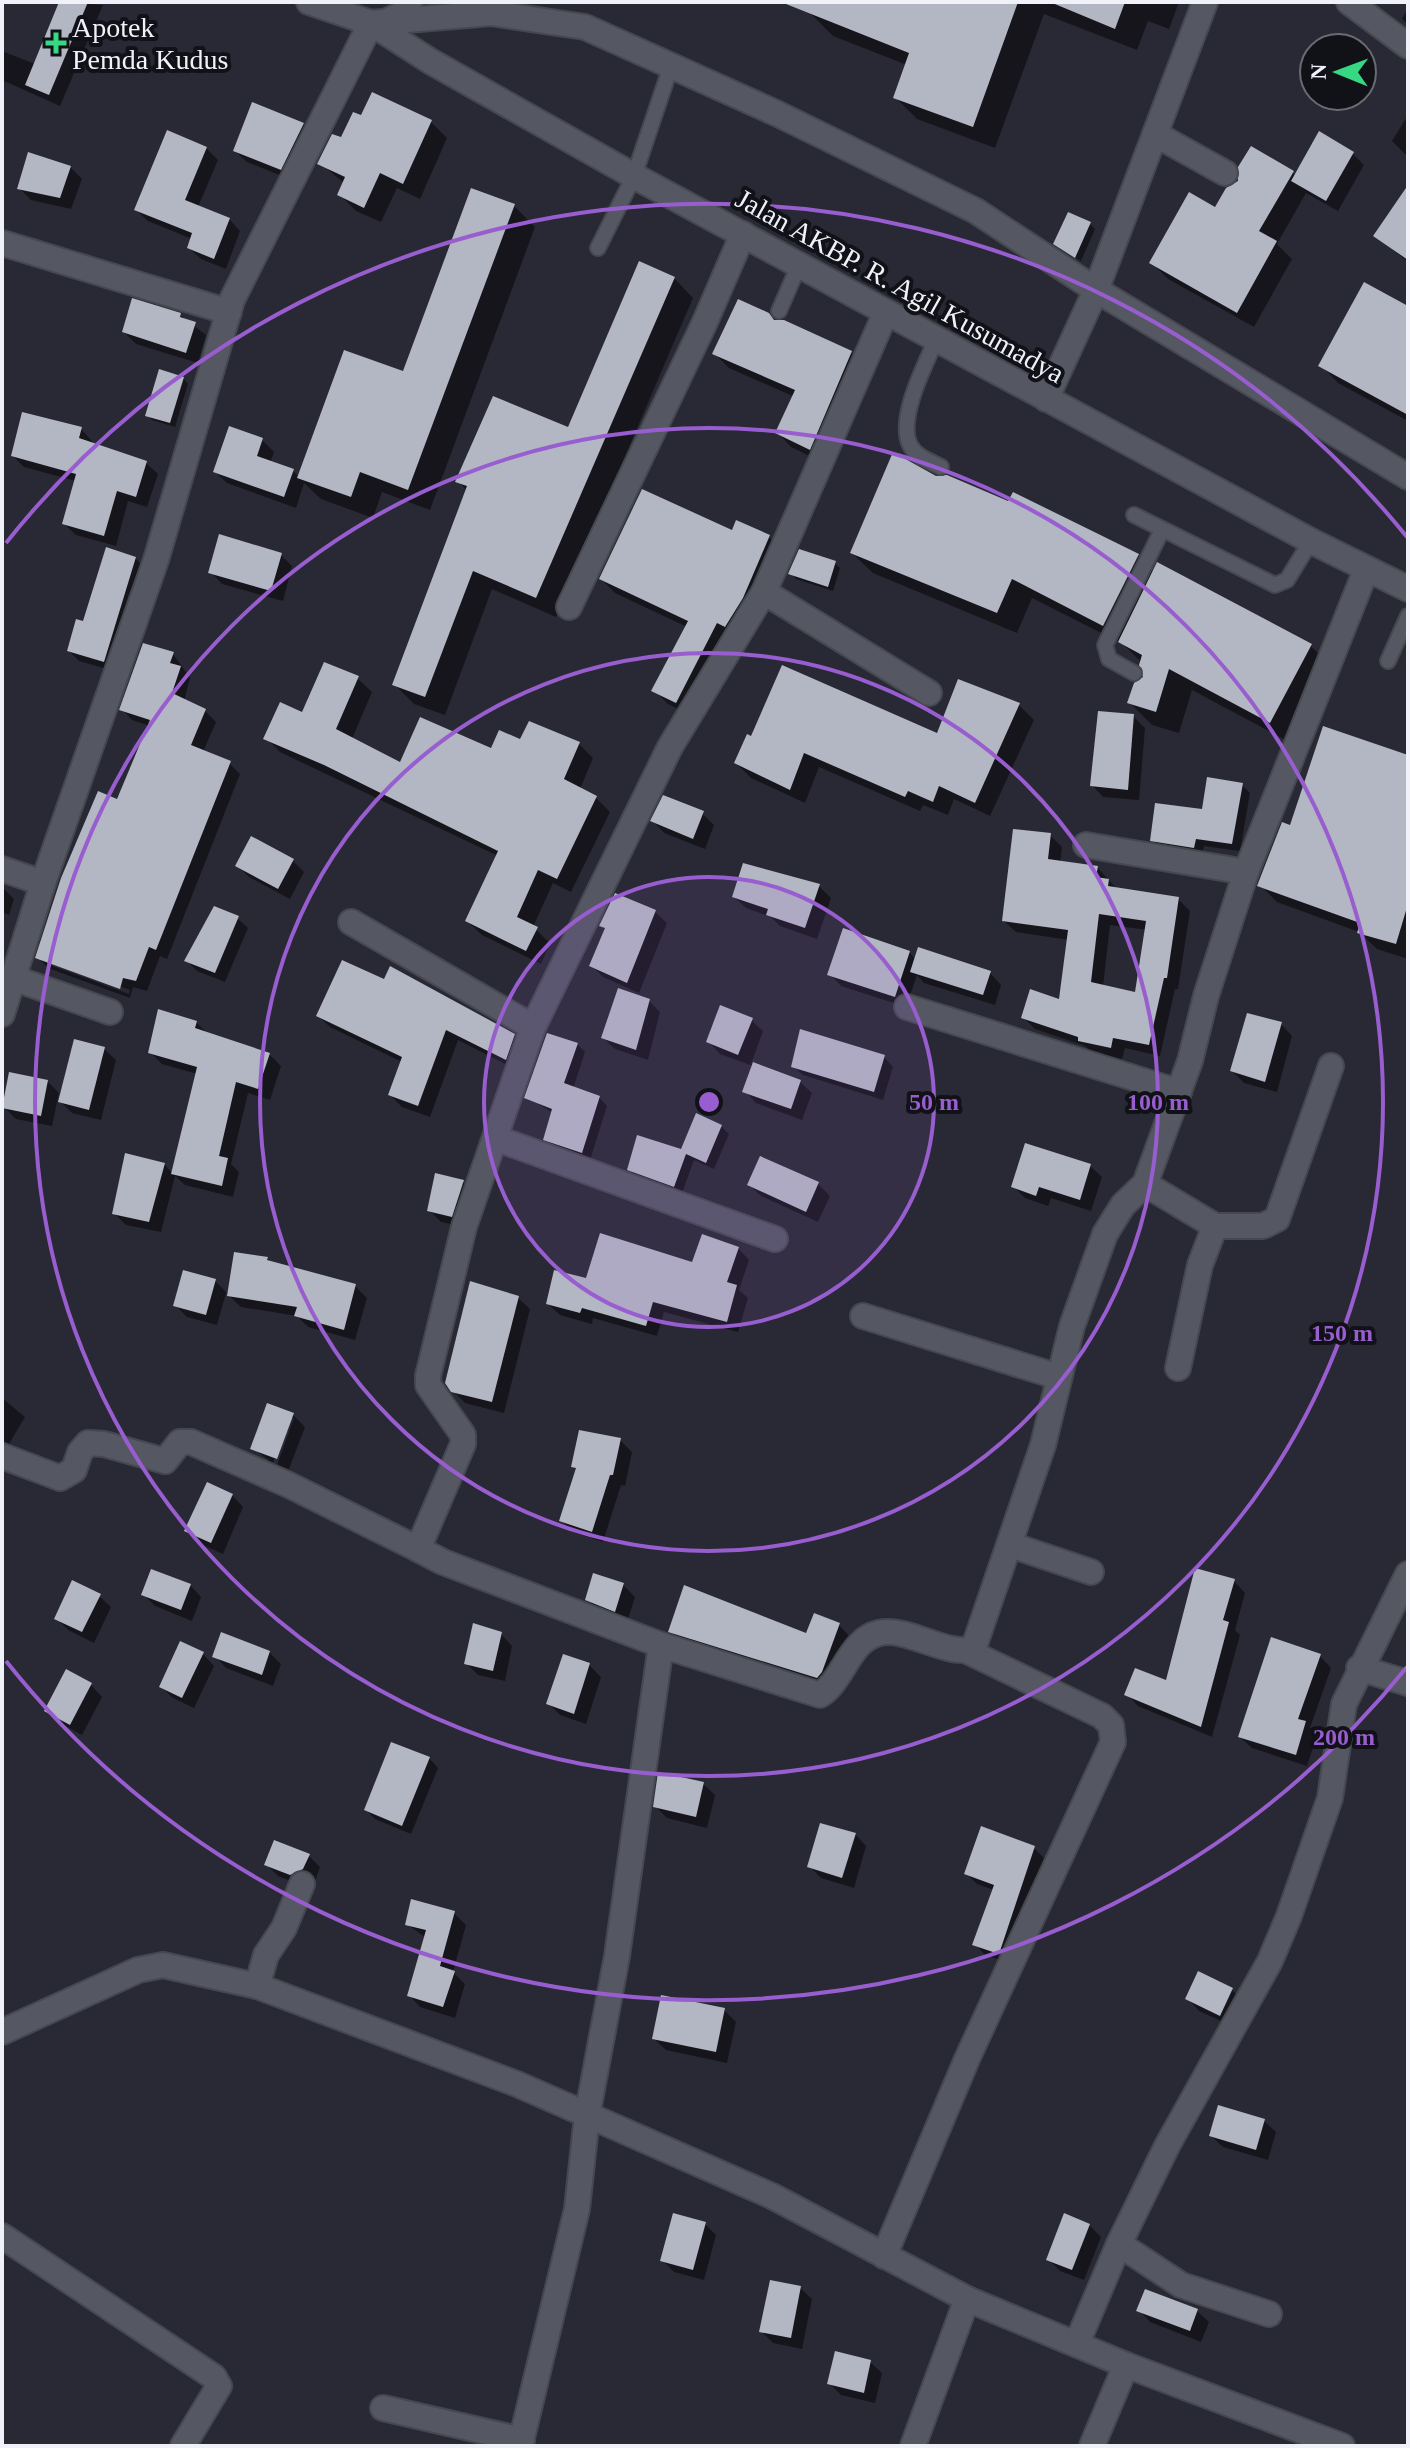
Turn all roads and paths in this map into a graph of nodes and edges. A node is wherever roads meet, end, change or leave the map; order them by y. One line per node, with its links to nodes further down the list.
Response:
1 (309, 2): 5 (street)
2 (415, 2): 5 (lane)
3 (1205, 2): 8 (street)
4 (1363, 6): 6 (street)
5 (366, 13): 7 (street); 10 (street, Jalan AKBP. R. Agil Kusumadya); 17 (street)
6 (1408, 46)
7 (671, 66): 10 (lane); 15 (street)
8 (1155, 134): 9 (street); 15 (street)
9 (1225, 173)
10 (634, 176): 11 (street, Jalan AKBP. R. Agil Kusumadya); 13 (lane)
11 (743, 234): 14 (street, Jalan AKBP. R. Agil Kusumadya); 29 (street)
12 (2, 243): 17 (street)
13 (598, 248)
14 (799, 265): 16 (lane); 18 (street, Jalan AKBP. R. Agil Kusumadya)
15 (1096, 290): 20 (street); 22 (street)
16 (779, 311)
17 (229, 312): 37 (street)
18 (886, 312): 19 (street, Jalan AKBP. R. Agil Kusumadya); 28 (street)
19 (936, 340): 20 (street, Jalan AKBP. R. Agil Kusumadya); 21 (lane)
20 (1046, 399): 25 (street, Jalan AKBP. R. Agil Kusumadya)
21 (941, 467)
22 (1408, 477)
23 (1134, 515): 24 (lane)
24 (1162, 530): 25 (lane); 32 (lane)
25 (1311, 541): 26 (street, Jalan AKBP. R. Agil Kusumadya)
26 (1366, 570): 27 (street, Jalan AKBP. R. Agil Kusumadya); 36 (street)
27 (1408, 589)
28 (764, 592): 33 (street); 43 (street)
29 (569, 607)
30 (1408, 616): 31 (lane)
31 (1388, 661)
32 (1134, 673)
33 (929, 693)
34 (1086, 845): 36 (street)
35 (2, 869): 37 (street)
36 (1246, 872): 45 (street)
37 (43, 883): 39 (street)
38 (351, 922): 43 (street)
39 (13, 978): 41 (street); 42 (street)
40 (907, 1007): 45 (street)
41 (110, 1012)
42 (2, 1014)
43 (533, 1027): 46 (street)
44 (1331, 1066): 48 (street)
45 (1179, 1092): 47 (street)
46 (495, 1138): 49 (street); 55 (street)
47 (1145, 1184): 48 (street); 52 (street)
48 (1215, 1226): 51 (street)
49 (775, 1239)
50 (863, 1316): 52 (street)
51 (1178, 1368)
52 (1059, 1377): 54 (street)
53 (2, 1456): 55 (street)
54 (1011, 1545): 56 (street); 59 (street)
55 (418, 1549): 58 (street)
56 (1091, 1572)
57 (1408, 1574): 60 (street)
58 (661, 1645): 59 (street); 65 (street)
59 (967, 1651): 68 (street)
60 (1359, 1668): 61 (street); 67 (street)
61 (1408, 1683)
62 (302, 1884): 63 (street)
63 (261, 1971): 64 (street); 65 (street)
64 (2, 2032)
65 (587, 2116): 68 (street); 74 (street)
66 (2, 2236): 76 (street)
67 (1119, 2244): 70 (street); 71 (street)
68 (884, 2256): 69 (street)
69 (967, 2299): 71 (street); 77 (street)
70 (1269, 2314)
71 (1077, 2343): 72 (street)
72 (1126, 2365): 75 (street); 78 (street)
73 (383, 2408): 74 (street)
74 (521, 2443)
75 (1336, 2445)
76 (183, 2446)
77 (913, 2446)
78 (1092, 2446)

